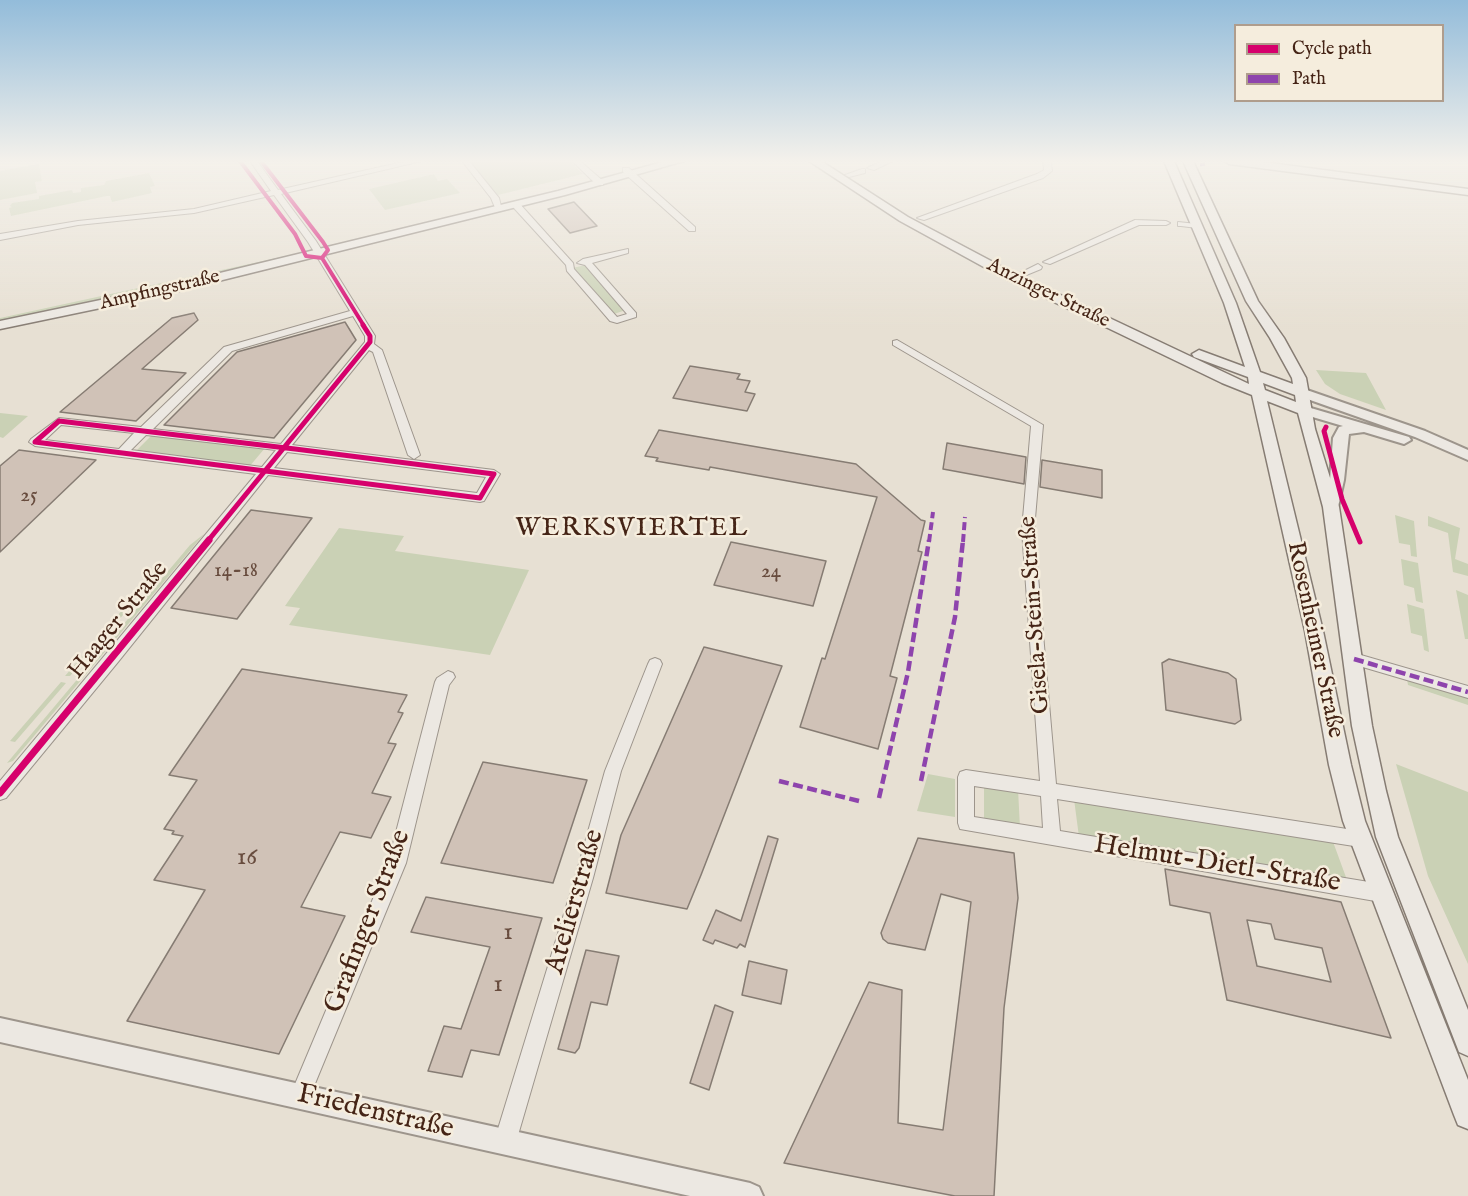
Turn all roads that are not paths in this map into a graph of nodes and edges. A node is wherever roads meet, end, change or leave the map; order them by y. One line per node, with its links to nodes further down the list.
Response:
1 (138, 217): 16 (street)
2 (293, 217): 17 (street)
3 (454, 217): 17 (main road)
4 (527, 217): 21 (street)
5 (678, 217): 15 (street)
6 (901, 217): 31 (main road, Anzinger Straße)
7 (917, 217): 11 (main road, Anzinger Straße)
8 (927, 217): 11 (street)
9 (1193, 217): 14 (main road, Rosenheimer Straße)
10 (1213, 217): 30 (main road, Rosenheimer Straße)
11 (921, 219): 23 (main road, Anzinger Straße)
12 (1166, 223): 20 (street)
13 (1181, 224): 14 (street)
14 (1197, 226): 29 (main road, Rosenheimer Straße)
15 (692, 229)
16 (0, 237)
17 (318, 250): 24 (street); 25 (main road, Ampfingstraße); 26 (main road, Ampfingstraße)
18 (625, 251): 19 (street)
19 (586, 261): 21 (street); 21 (street)
20 (1047, 262)
21 (570, 265)
22 (1038, 267): 23 (street)
23 (1024, 273): 29 (main road, Anzinger Straße)
24 (356, 312): 28 (street); 34 (street)
25 (0, 316)
26 (0, 325)
27 (897, 343): 45 (street, Gisela-Stein-Straße)
28 (368, 345): 35 (street); 37 (street)
29 (1255, 375): 30 (main road, Anzinger Straße); 31 (main road, Rosenheimer Straße)
30 (1301, 392): 32 (main road, Rosenheimer Straße); 38 (street)
31 (1260, 393): 32 (main road, Anzinger Straße); 48 (main road, Rosenheimer Straße)
32 (1304, 410): 33 (street); 40 (main road, Rosenheimer Straße)
33 (1370, 430): 38 (street); 40 (street)
34 (142, 431): 35 (street); 36 (street); 36 (street)
35 (284, 448): 39 (street, Haager Straße); 39 (street)
36 (121, 453): 39 (street)
37 (414, 455)
38 (1468, 455)
39 (265, 471): 46 (street, Haager Straße)
40 (1331, 507): 41 (main road, Rosenheimer Straße)
41 (1353, 659): 44 (street, Rosenheimer Straße); 51 (main road, Rosenheimer Straße)
42 (655, 664): 54 (street, Atelierstraße)
43 (448, 677): 52 (street, Grafinger Straße)
44 (1468, 692)
45 (1050, 791): 47 (street); 47 (street, Helmut-Dietl-Straße); 48 (street, Helmut-Dietl-Straße)
46 (0, 793)
47 (1052, 838): 49 (street, Helmut-Dietl-Straße)
48 (1360, 839): 49 (main road, Rosenheimer Straße)
49 (1381, 893): 53 (main road, Rosenheimer Straße)
50 (0, 1030): 52 (street, Friedenstraße)
51 (1468, 1043)
52 (300, 1096): 54 (street, Friedenstraße)
53 (1468, 1115)
54 (505, 1142): 55 (street, Friedenstraße)
55 (750, 1196)

